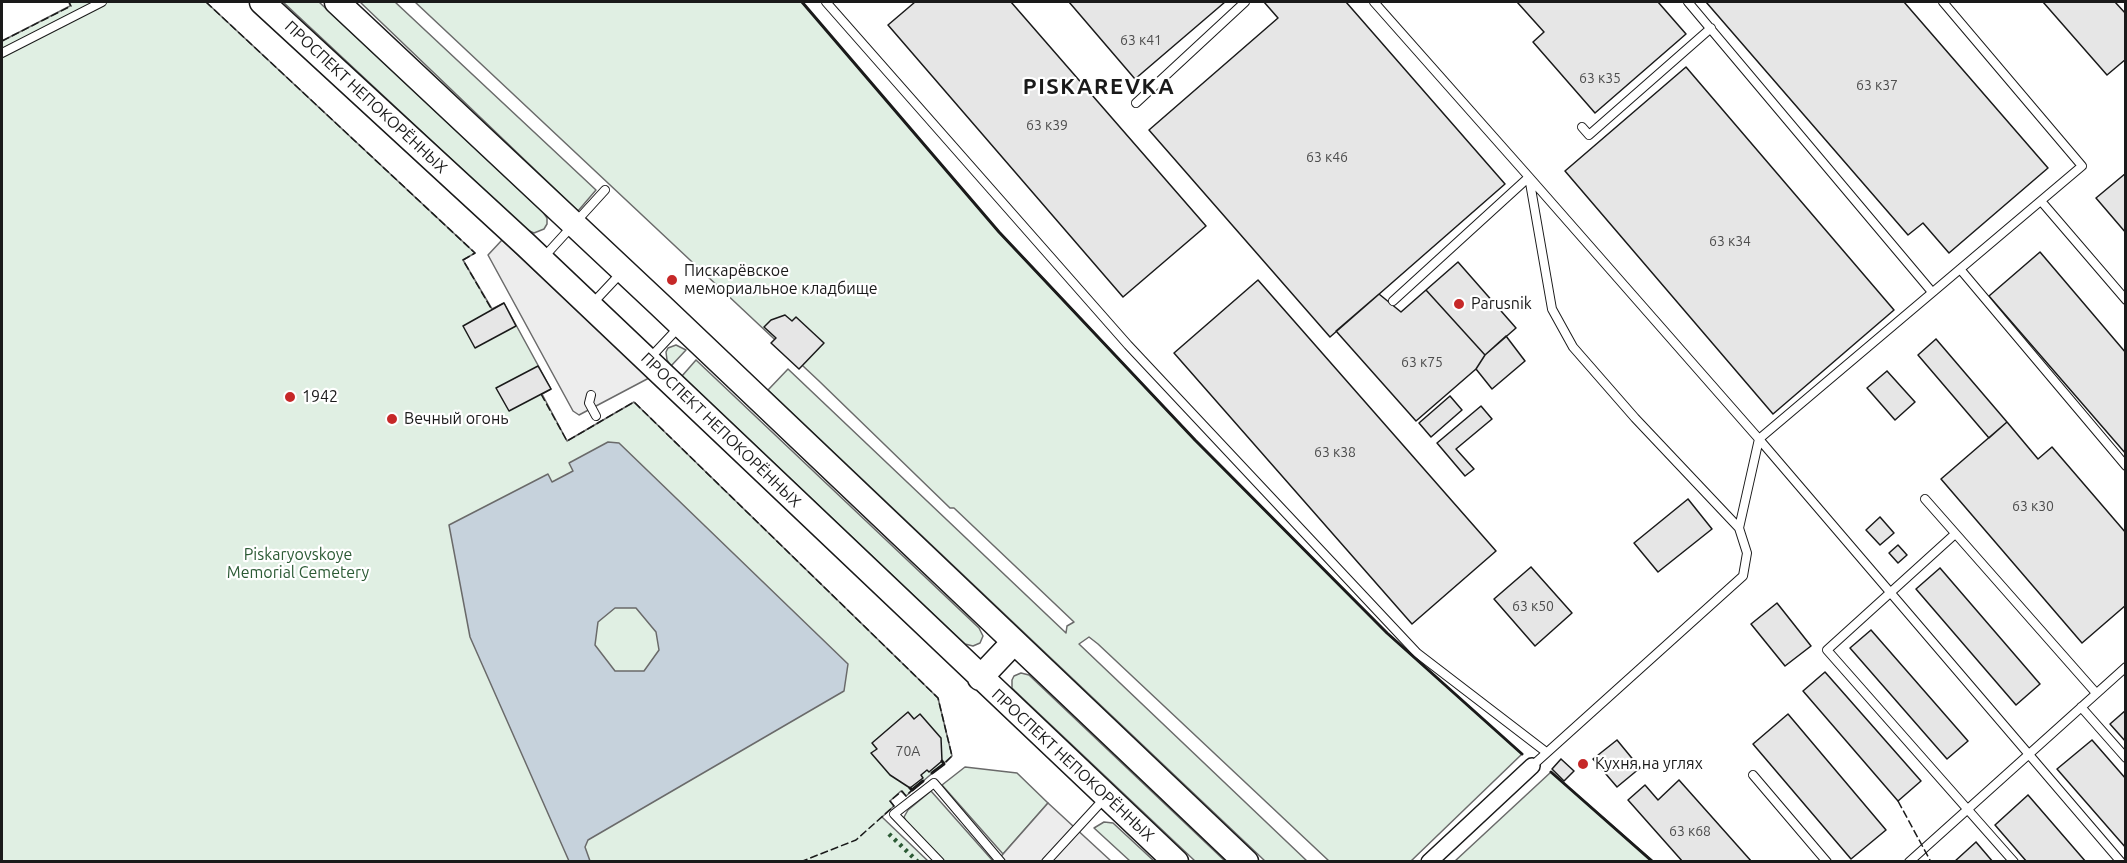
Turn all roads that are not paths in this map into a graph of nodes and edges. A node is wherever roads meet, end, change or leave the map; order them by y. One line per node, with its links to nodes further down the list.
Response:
1 (102, 2): 11 (lane)
2 (262, 2): 18 (main road, ПРОСПЕКТ НЕПОКОРЁННЫХ)
3 (337, 2): 17 (main road)
4 (838, 2): 9 (lane)
5 (1245, 2): 12 (lane)
6 (1374, 2): 14 (lane)
7 (1688, 2): 10 (lane)
8 (1943, 2): 16 (lane)
9 (829, 5): 40 (lane)
10 (1711, 28): 13 (lane); 21 (lane)
11 (2, 52)
12 (1137, 103)
13 (1582, 127)
14 (1529, 177): 23 (lane); 29 (lane); 32 (lane)
15 (605, 190): 17 (lane)
16 (2041, 201): 19 (lane); 22 (lane)
17 (573, 224): 18 (lane); 20 (main road)
18 (542, 259): 24 (main road, ПРОСПЕКТ НЕПОКОРЁННЫХ)
19 (1960, 269): 21 (lane); 30 (lane)
20 (623, 270): 24 (lane); 25 (main road)
21 (1932, 292): 29 (lane)
22 (2126, 300)
23 (1393, 301)
24 (590, 306): 26 (main road, ПРОСПЕКТ НЕПОКОРЁННЫХ)
25 (681, 325): 26 (lane); 35 (main road)
26 (648, 360): 37 (main road, ПРОСПЕКТ НЕПОКОРЁННЫХ)
27 (591, 395): 28 (lane)
28 (597, 416)
29 (1759, 439): 32 (lane); 34 (lane)
30 (2126, 466)
31 (1925, 500): 33 (lane)
32 (1739, 528): 40 (lane)
33 (1955, 534): 34 (lane); 38 (lane)
34 (1891, 592): 41 (lane); 46 (lane)
35 (1014, 642): 37 (main road); 51 (main road)
36 (2126, 667): 38 (lane)
37 (980, 678): 45 (main road, ПРОСПЕКТ НЕПОКОРЁННЫХ)
38 (2096, 693): 39 (lane)
39 (2081, 707): 41 (lane); 42 (lane)
40 (1546, 752): 43 (lane)
41 (2029, 753): 46 (lane); 56 (lane)
42 (2126, 758)
43 (1532, 766): 52 (street)
44 (1753, 775): 53 (lane)
45 (1107, 796): 49 (lane); 50 (main road, ПРОСПЕКТ НЕПОКОРЁННЫХ)
46 (1967, 809): 54 (lane); 55 (lane)
47 (940, 861): 48 (lane)
48 (1001, 861)
49 (1046, 861)
50 (1176, 861)
51 (1246, 861)
52 (1429, 861)
53 (1827, 861)
54 (1909, 861)
55 (2014, 861)
56 (2121, 861)

